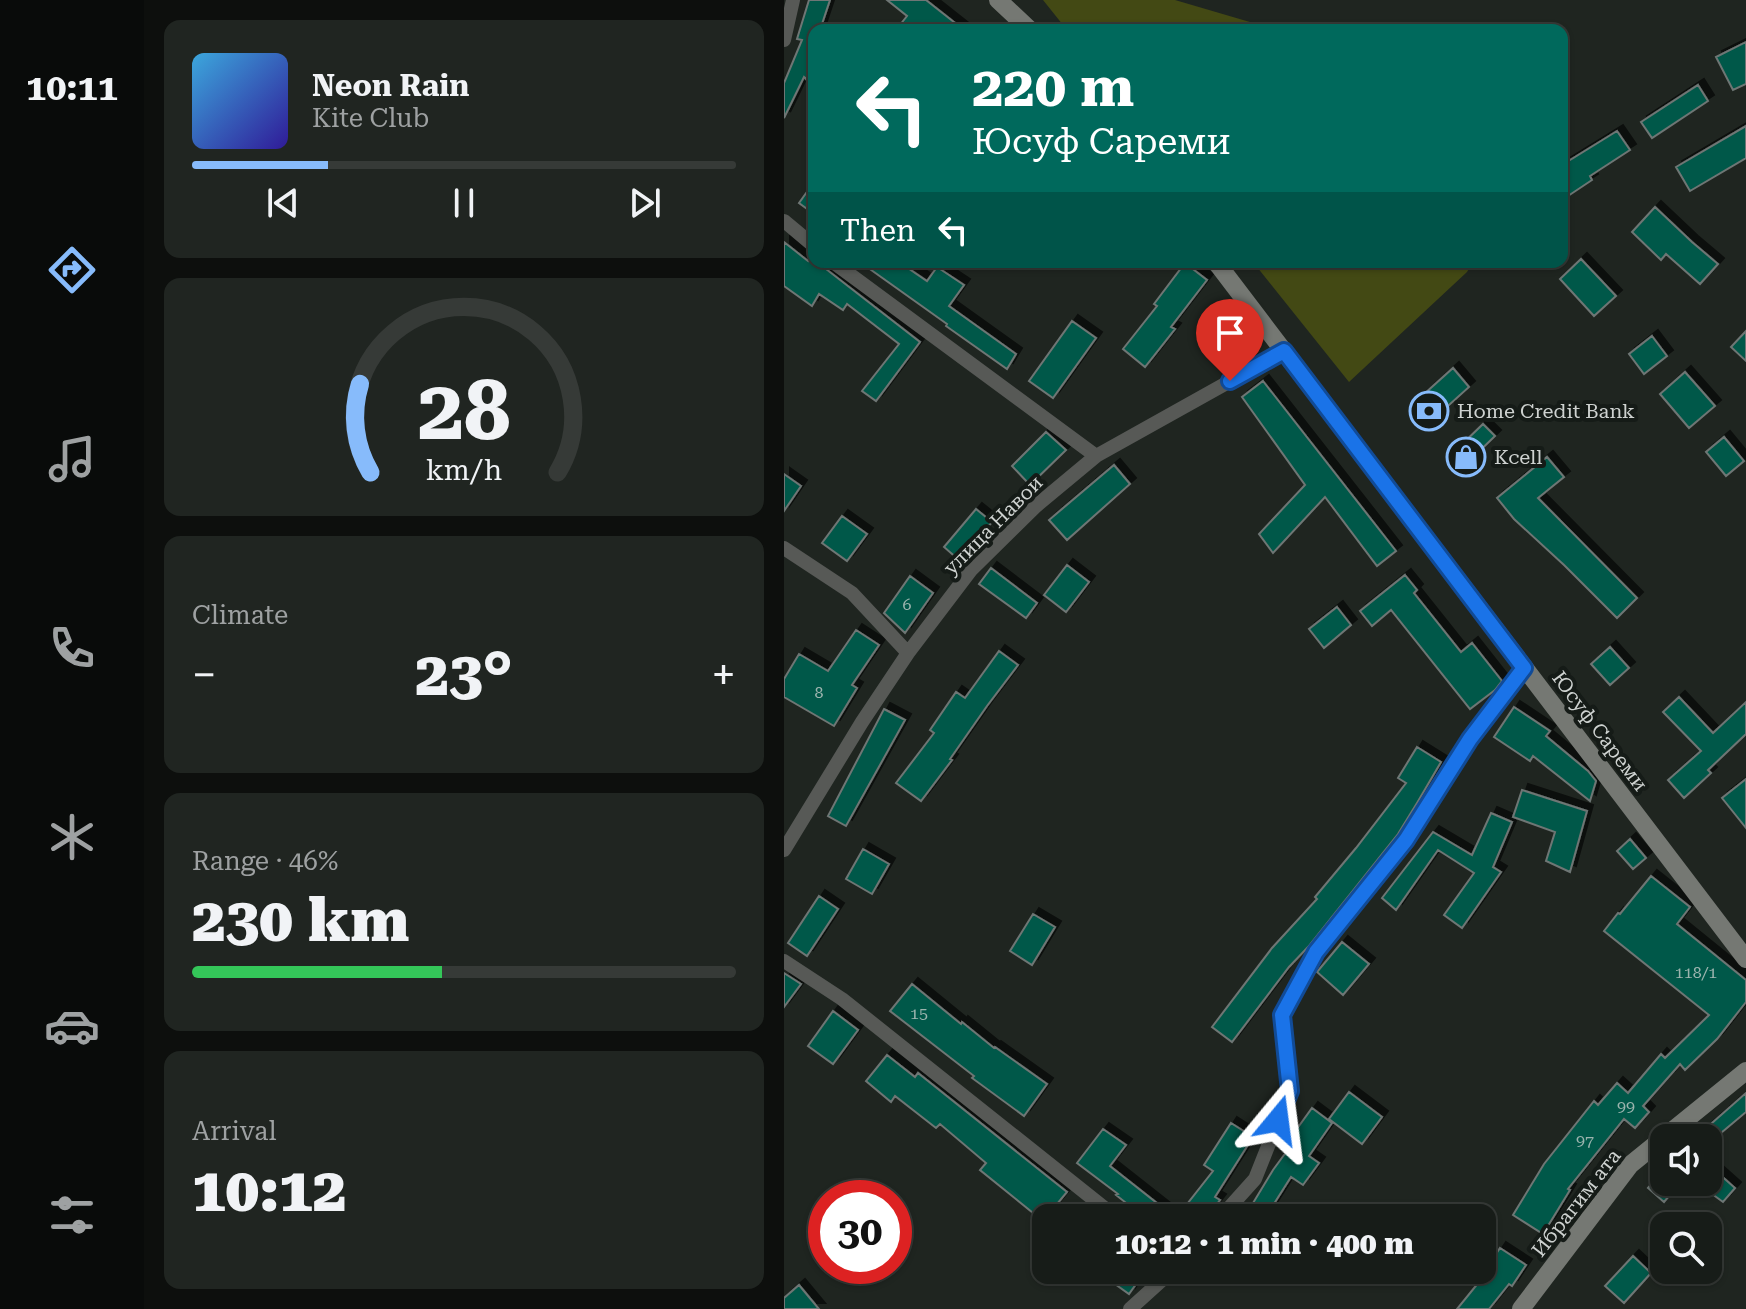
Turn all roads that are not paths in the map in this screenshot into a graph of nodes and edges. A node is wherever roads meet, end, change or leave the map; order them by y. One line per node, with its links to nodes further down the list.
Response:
1 (793, 0): 4 (street)
2 (998, 0): 3 (main road)
3 (1024, 24)
4 (784, 40)
5 (784, 221): 6 (street)
6 (808, 241)
7 (841, 268): 10 (street)
8 (1221, 268): 9 (main road, Юсуф Сареми)
9 (1284, 351): 10 (street, улица Навои); 13 (main road, Юсуф Сареми)
10 (1096, 456): 12 (street, улица Навои)
11 (784, 548): 12 (street)
12 (908, 653): 14 (street, улица Навои)
13 (1524, 668): 15 (main road, Юсуф Сареми); 19 (street)
14 (784, 850)
15 (1746, 959)
16 (784, 961): 18 (street)
17 (1746, 1071): 22 (main road, Ибрагим ата)
18 (1099, 1204)
19 (1233, 1204)
20 (1158, 1284): 21 (street)
21 (1130, 1309)
22 (1521, 1309)

